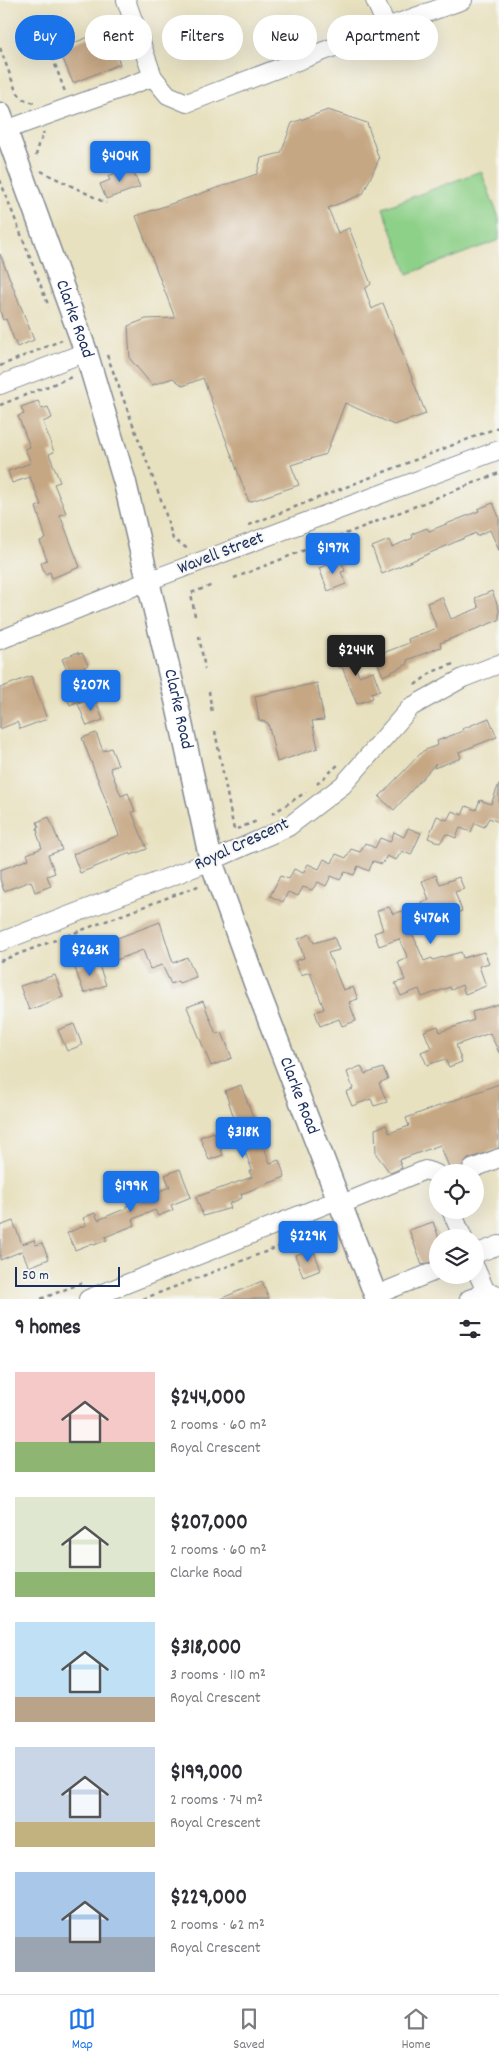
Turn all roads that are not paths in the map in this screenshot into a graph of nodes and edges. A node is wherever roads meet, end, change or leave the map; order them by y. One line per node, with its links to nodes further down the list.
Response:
1 (126, 0): 7 (street)
2 (375, 0): 4 (street)
3 (463, 0): 5 (street)
4 (381, 15)
5 (420, 15)
6 (327, 50): 7 (street)
7 (154, 77): 8 (street)
8 (2, 125): 9 (main road, Clarke Road)
9 (86, 352): 10 (street); 12 (main road, Clarke Road)
10 (0, 385)
11 (499, 450): 12 (street, Wavell Street)
12 (148, 581): 13 (street, Wavell Street); 15 (main road, Clarke Road)
13 (0, 640)
14 (499, 664): 15 (street, Royal Crescent)
15 (211, 862): 16 (street, Royal Crescent); 20 (main road, Clarke Road)
16 (0, 942)
17 (499, 1158): 18 (street)
18 (484, 1164)
19 (429, 1171): 20 (street)
20 (341, 1202): 26 (main road, Clarke Road); 27 (street)
21 (499, 1245): 22 (street)
22 (484, 1251)
23 (429, 1274): 26 (street)
24 (484, 1281): 25 (street)
25 (492, 1294): 28 (street)
26 (376, 1297)
27 (88, 1299)
28 (469, 1299)

